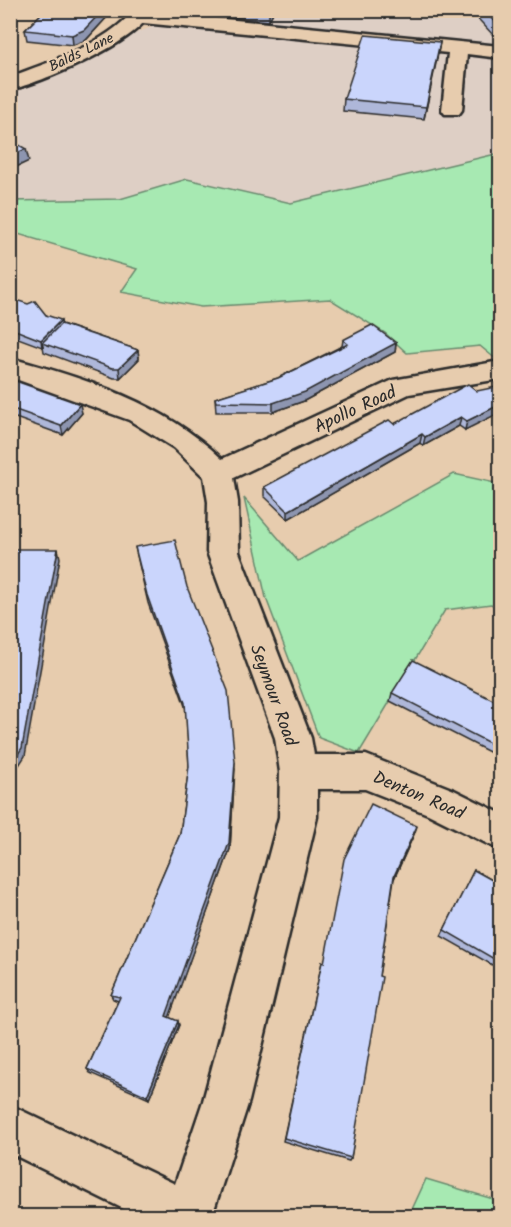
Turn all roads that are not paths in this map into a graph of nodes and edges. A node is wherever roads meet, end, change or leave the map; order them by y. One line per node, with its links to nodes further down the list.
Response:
1 (142, 14): 2 (street); 4 (street, Balds Lane)
2 (458, 47): 3 (street); 5 (street)
3 (501, 52)
4 (10, 84)
5 (452, 110)
6 (10, 367): 8 (street, Seymour Road)
7 (501, 370): 8 (street, Apollo Road)
8 (217, 474): 9 (street, Seymour Road)
9 (298, 772): 10 (street, Denton Road); 12 (street, Seymour Road)
10 (501, 832)
11 (10, 1128): 12 (street)
12 (188, 1216)

